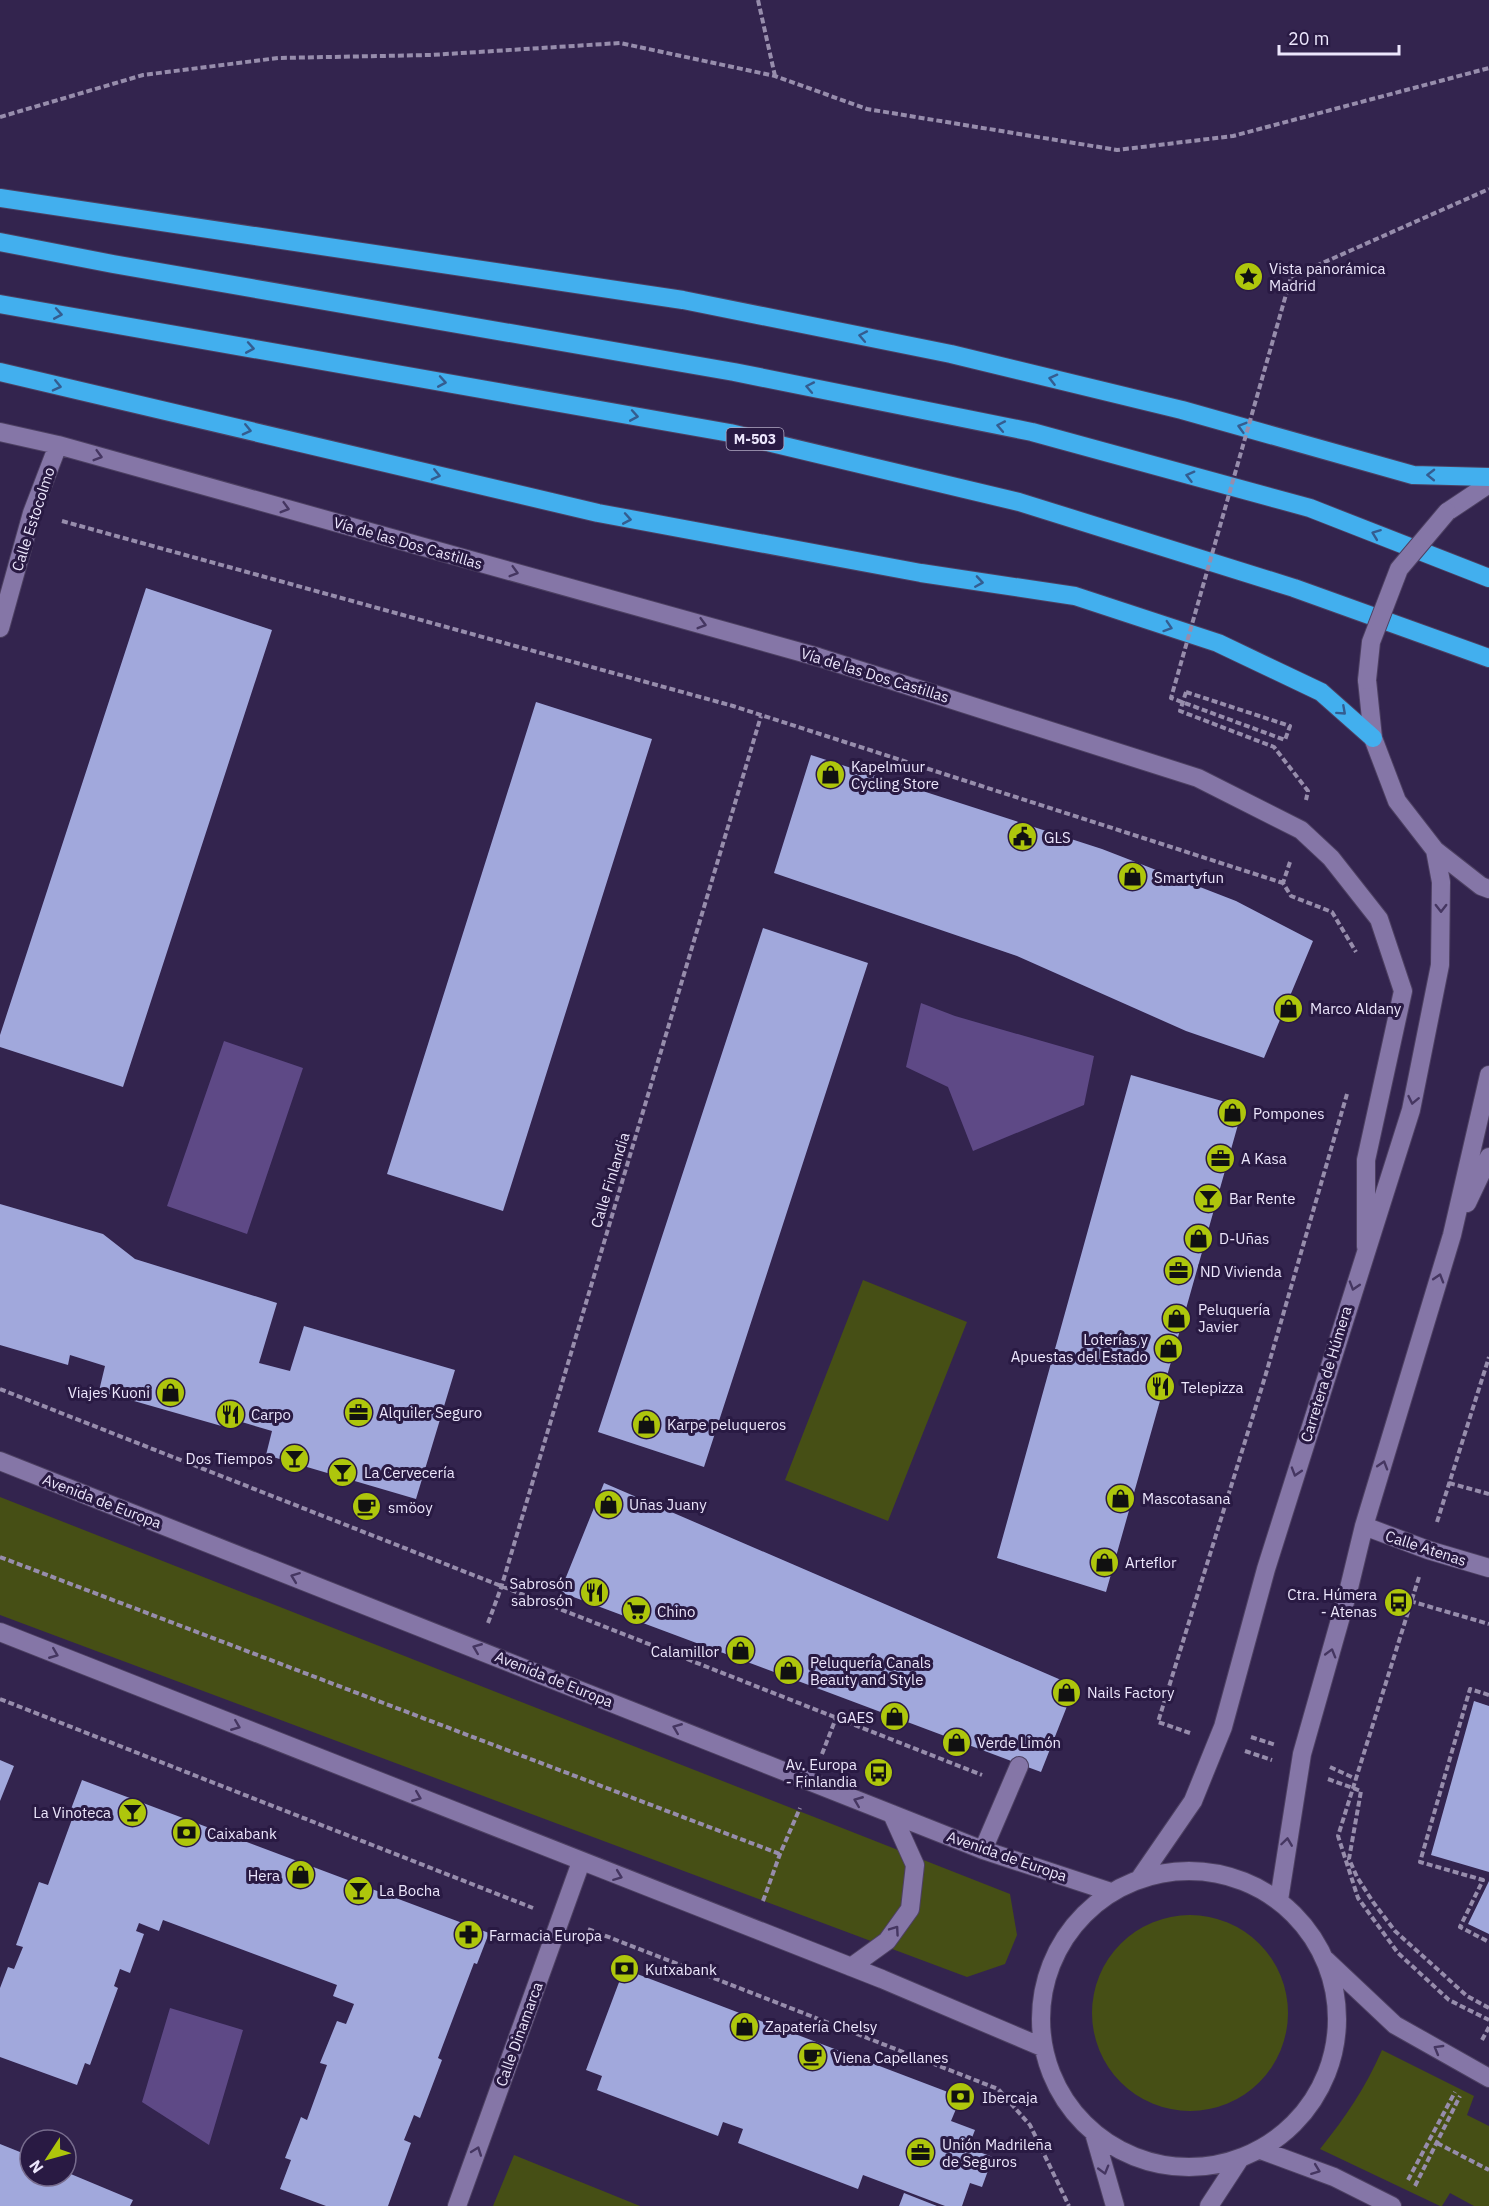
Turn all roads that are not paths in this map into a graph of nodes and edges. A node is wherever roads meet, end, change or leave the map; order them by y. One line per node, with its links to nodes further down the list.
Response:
1 (0, 198): 7 (highway, one-way to 1)
2 (0, 242): 9 (highway, one-way to 2)
3 (0, 304): 11 (highway, M-503, one-way to 11)
4 (0, 372): 12 (highway, one-way to 12)
5 (0, 432): 6 (street, Vía de las Dos Castillas)
6 (58, 445): 10 (street, Calle Estocolmo); 18 (street, Vía de las Dos Castillas, one-way to 18)
7 (1489, 477)
8 (1489, 484): 12 (street, bridge)
9 (1489, 578)
10 (0, 628)
11 (1489, 658)
12 (1373, 738): 13 (street)
13 (1435, 850): 14 (street); 18 (street, Carretera de Húmera, one-way to 18)
14 (1489, 889)
15 (1489, 1075): 17 (street)
16 (1489, 1157): 17 (street)
17 (1452, 1235): 20 (street, one-way to 17)
18 (1366, 1247): 27 (street, Carretera de Húmera, one-way to 27)
19 (0, 1461): 24 (street, Avenida de Europa, one-way to 19)
20 (1364, 1526): 21 (street, Calle Atenas); 29 (street, one-way to 20)
21 (1489, 1568)
22 (0, 1632): 26 (street, one-way to 26)
23 (1020, 1766): 25 (street)
24 (892, 1814): 25 (street, Avenida de Europa); 31 (street, one-way to 24)
25 (983, 1850): 28 (street, Avenida de Europa)
26 (581, 1862): 31 (street, one-way to 31); 37 (street, Calle Dinamarca, one-way to 26)
27 (1140, 1878): 28 (street); 29 (street)
28 (1111, 1892): 32 (street)
29 (1279, 1900): 30 (street)
30 (1326, 1960): 33 (street, one-way to 30); 35 (street)
31 (851, 1967): 32 (street)
32 (1042, 2047): 34 (street)
33 (1477, 2071)
34 (1094, 2133): 36 (street); 38 (street, one-way to 38)
35 (1261, 2150): 36 (street); 40 (street, one-way to 40)
36 (1239, 2160): 39 (street)
37 (457, 2206)
38 (1115, 2206)
39 (1209, 2206)
40 (1392, 2206)

